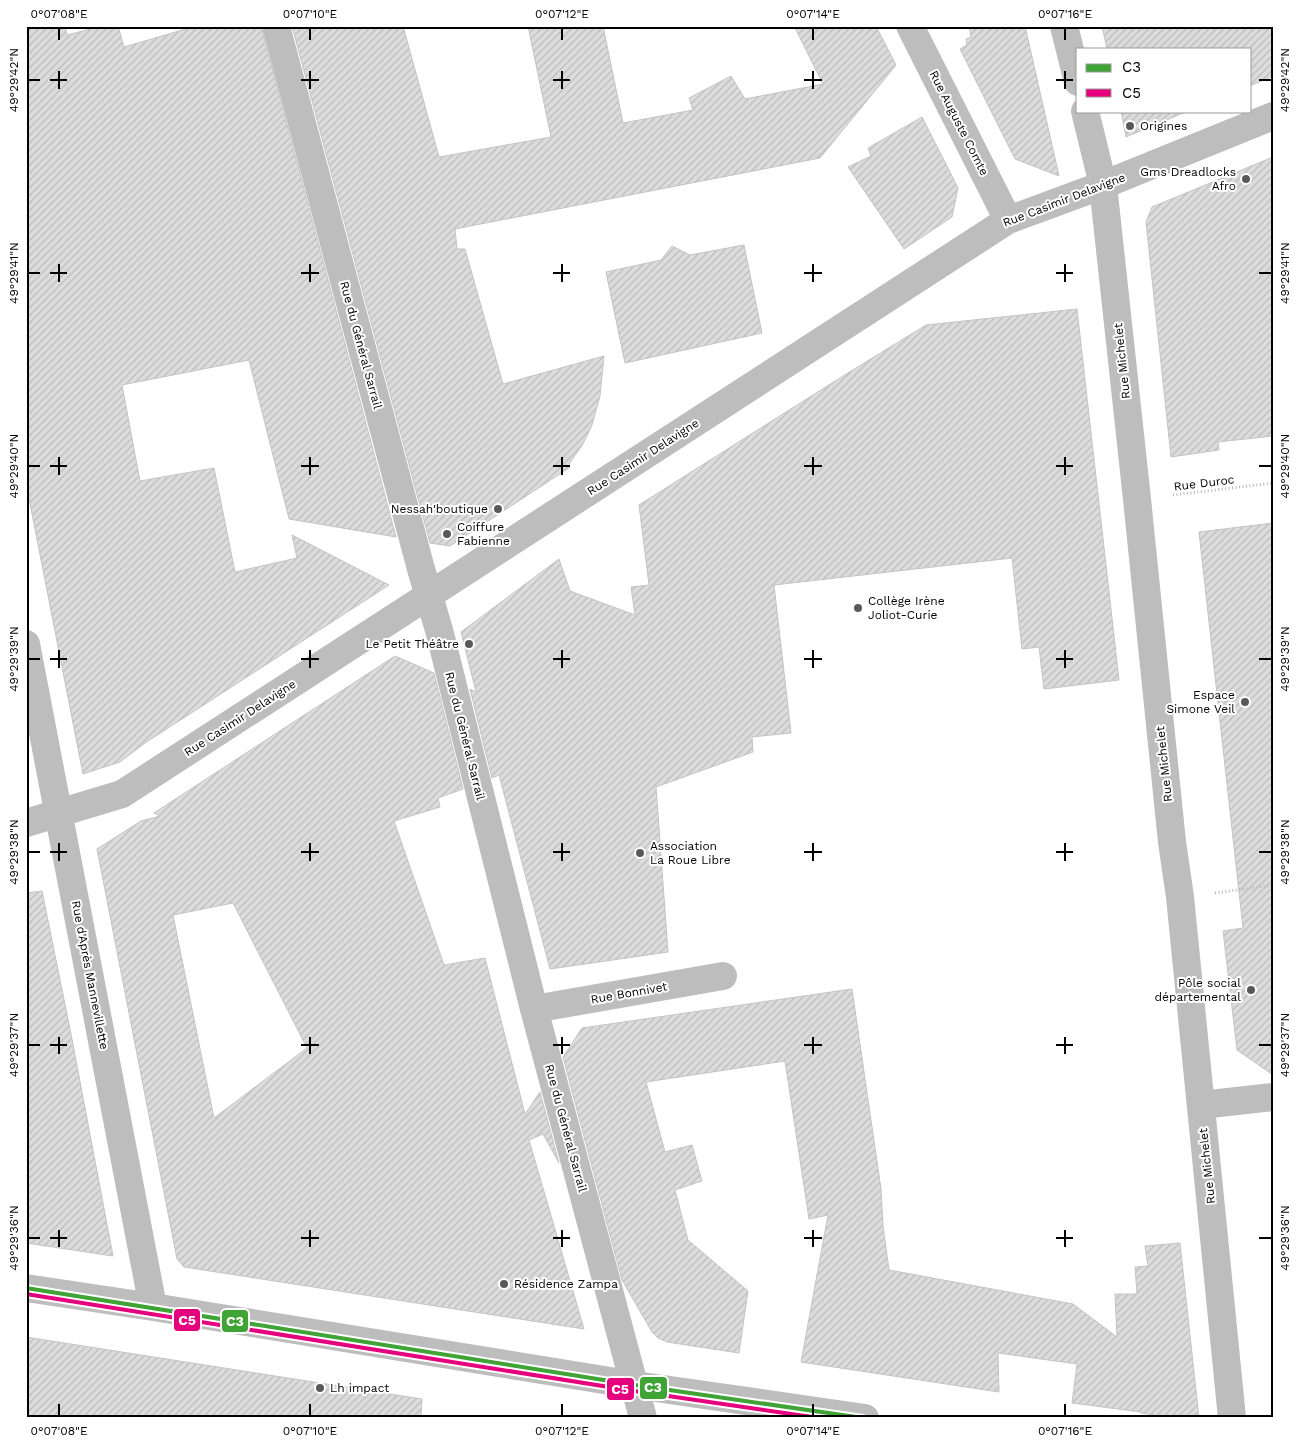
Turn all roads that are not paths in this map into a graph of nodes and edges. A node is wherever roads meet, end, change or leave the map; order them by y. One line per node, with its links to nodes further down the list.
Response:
1 (276, 26): 9 (street, Rue du Général Sarrail)
2 (910, 26): 8 (street, Rue Auguste Comte)
3 (1064, 26): 4 (street)
4 (1076, 74)
5 (1085, 112): 7 (street, Rue Michelet)
6 (1273, 116): 7 (street, Rue Casimir Delavigne)
7 (1103, 186): 8 (street, Rue Casimir Delavigne); 16 (street, Rue Michelet)
8 (1008, 220): 9 (street, Rue Casimir Delavigne)
9 (428, 596): 11 (street, Rue Casimir Delavigne); 14 (street, Rue du Général Sarrail)
10 (26, 644): 11 (street, Rue d'Après Mannevillette)
11 (60, 813): 12 (street, Rue Casimir Delavigne); 18 (street, Rue d'Après Mannevillette)
12 (26, 822)
13 (723, 976): 14 (street, Rue Bonnivet)
14 (534, 1009): 19 (street, Rue du Général Sarrail)
15 (1273, 1097): 16 (street)
16 (1201, 1105): 22 (street, Rue Michelet)
17 (26, 1288): 18 (street)
18 (153, 1307): 19 (street)
19 (634, 1385): 20 (street, Rue du Général Sarrail); 21 (street)
20 (643, 1418)
21 (865, 1418)
22 (1232, 1418)

